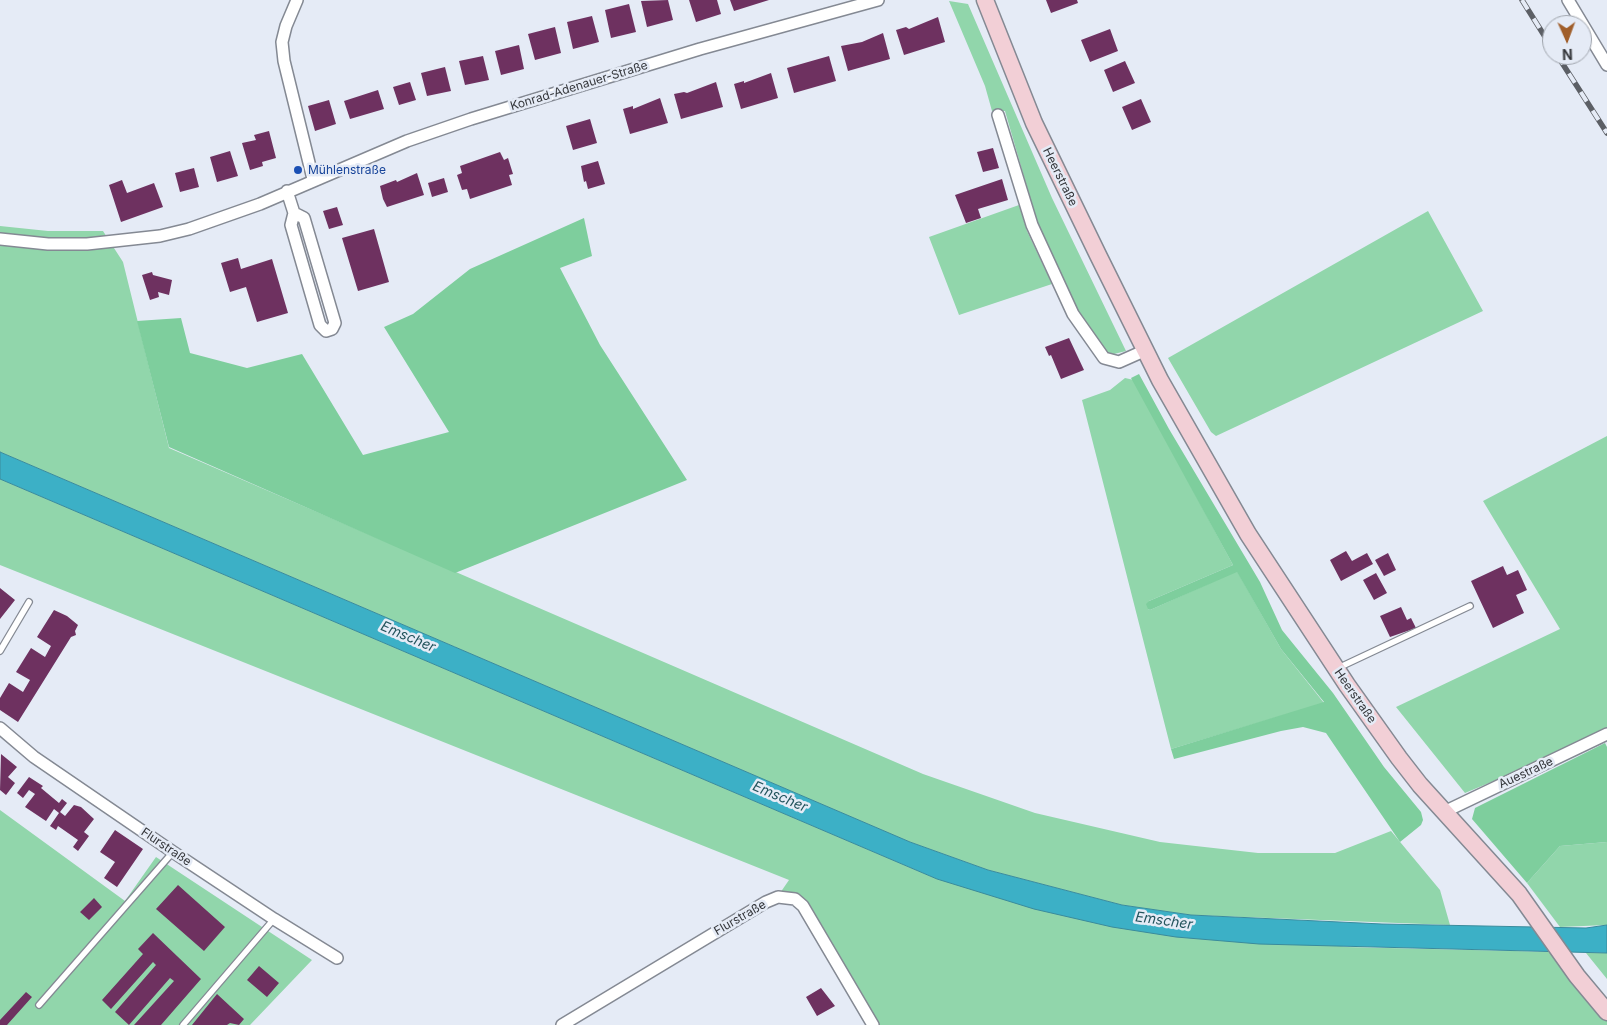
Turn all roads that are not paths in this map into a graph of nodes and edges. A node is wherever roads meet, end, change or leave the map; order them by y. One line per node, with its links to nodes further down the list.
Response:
1 (297, 0): 7 (street)
2 (878, 0): 7 (street, Konrad-Adenauer-Straße)
3 (985, 0): 11 (main road, Heerstraße)
4 (1568, 0): 5 (street)
5 (1607, 65)
6 (998, 116): 11 (street)
7 (313, 179): 8 (street, Konrad-Adenauer-Straße)
8 (287, 191): 9 (street); 10 (street, Konrad-Adenauer-Straße)
9 (294, 214): 9 (street)
10 (0, 239)
11 (1146, 350): 15 (main road, Heerstraße)
12 (29, 602): 14 (lane)
13 (1470, 606): 15 (lane)
14 (0, 651)
15 (1336, 669): 18 (main road, Heerstraße)
16 (0, 728): 19 (street, Flurstraße)
17 (1607, 734): 18 (street, Auestraße)
18 (1444, 812): 23 (main road, Heerstraße)
19 (173, 852): 20 (street, Flurstraße); 22 (lane)
20 (274, 920): 21 (street, Flurstraße); 24 (lane)
21 (337, 958)
22 (39, 1005)
23 (1607, 1012)
24 (183, 1025)
25 (562, 1025): 26 (street, Flurstraße)
26 (873, 1025)

